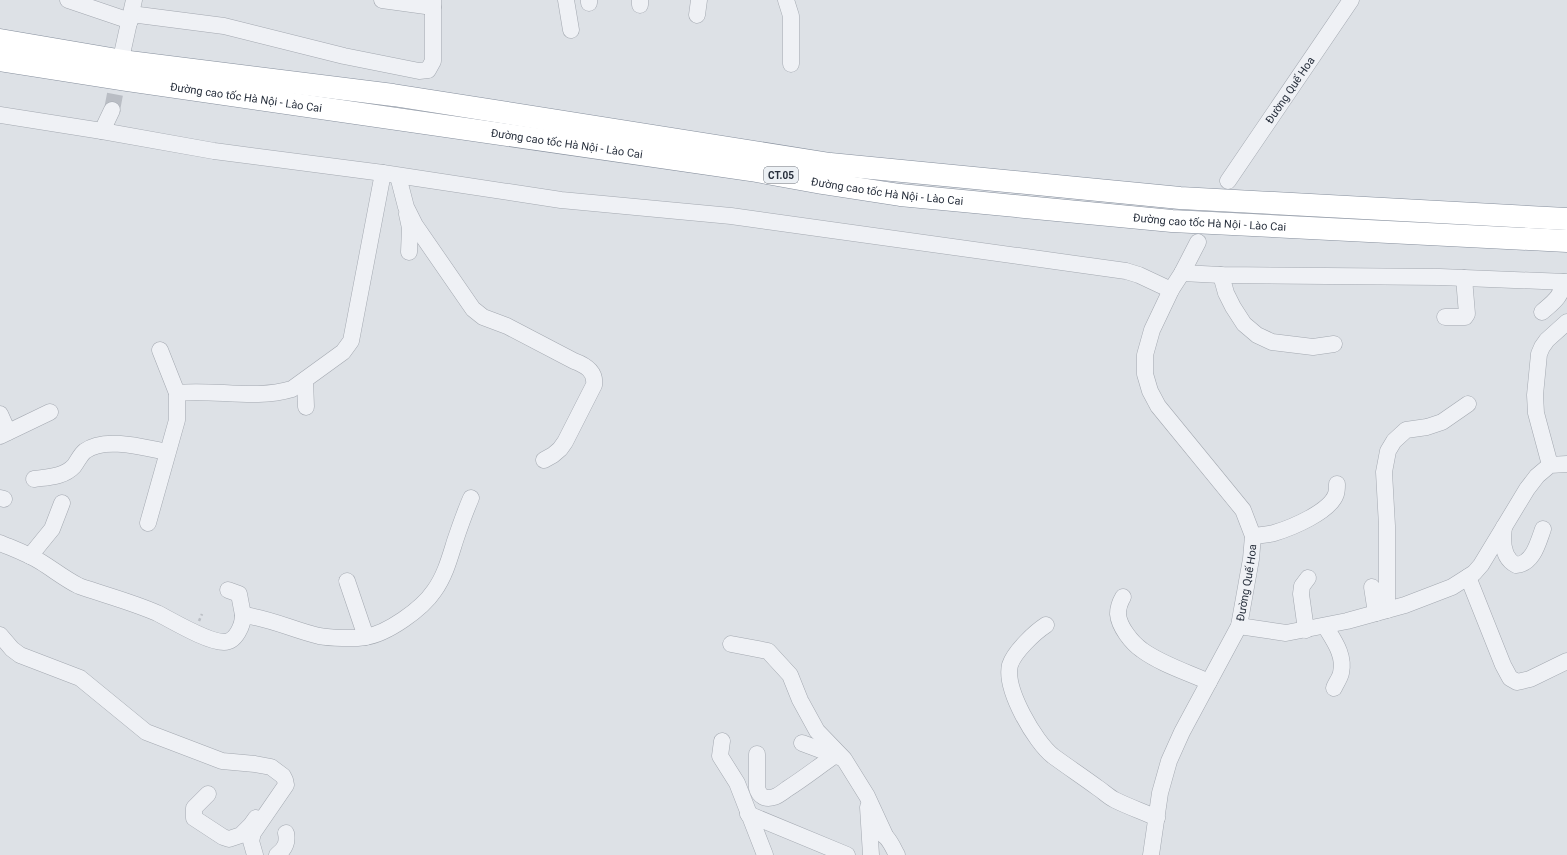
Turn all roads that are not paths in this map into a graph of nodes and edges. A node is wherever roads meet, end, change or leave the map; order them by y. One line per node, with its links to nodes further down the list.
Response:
1 (68, 0): 7 (street)
2 (382, 0): 6 (street)
3 (566, 0): 8 (street)
4 (786, 0): 12 (street)
5 (1351, 0): 18 (street, Đường Quế Hoa)
6 (433, 4): 7 (street)
7 (131, 12): 10 (street)
8 (571, 30)
9 (0, 40): 20 (highway, Đường cao tốc Hà Nội - Lào Cai / CT.05)
10 (122, 54)
11 (0, 60): 21 (highway, Đường cao tốc Hà Nội - Lào Cai / CT.05)
12 (791, 64)
13 (112, 110): 15 (street)
14 (0, 115): 15 (street)
15 (102, 131): 16 (street)
16 (383, 173): 17 (street); 34 (street)
17 (398, 176): 19 (street); 28 (street)
18 (1228, 181)
19 (406, 207): 23 (street); 42 (street)
20 (1567, 219)
21 (1567, 241)
22 (1198, 242): 24 (street, Đường Quế Hoa)
23 (409, 252)
24 (1182, 273): 25 (street); 28 (street, Đường Quế Hoa)
25 (1222, 276): 26 (street); 32 (street)
26 (1464, 278): 27 (street); 30 (street)
27 (1565, 282): 29 (street)
28 (1171, 290): 51 (street, Đường Quế Hoa)
29 (1542, 312)
30 (1445, 317)
31 (1567, 322): 43 (street)
32 (1334, 344)
33 (160, 350): 35 (street)
34 (305, 380): 35 (street); 37 (street)
35 (177, 393): 41 (street)
36 (1468, 404): 60 (street)
37 (306, 406)
38 (50, 412): 40 (street)
39 (0, 414): 40 (street)
40 (4, 434)
41 (167, 452): 44 (street); 48 (street)
42 (544, 460)
43 (1562, 463): 49 (street)
44 (34, 479)
45 (1337, 484): 51 (street)
46 (472, 498): 67 (street)
47 (62, 503): 53 (street)
48 (148, 523)
49 (1504, 528): 50 (street); 54 (street)
50 (1543, 529)
51 (1253, 536): 63 (street, Đường Quế Hoa)
52 (0, 543): 53 (street)
53 (30, 556): 61 (street)
54 (1468, 577): 60 (street); 69 (street)
55 (1308, 578): 65 (street)
56 (347, 581): 67 (street)
57 (1372, 587): 60 (street)
58 (228, 590): 61 (street)
59 (1123, 597): 70 (street)
60 (1382, 612): 64 (street)
61 (243, 615): 67 (street)
62 (1046, 626): 79 (street)
63 (1239, 626): 65 (street); 70 (street, Đường Quế Hoa)
64 (1325, 626): 65 (street); 71 (street)
65 (1306, 630)
66 (0, 635): 76 (street)
67 (366, 637)
68 (731, 644): 75 (street)
69 (1567, 661)
70 (1209, 682): 79 (street, Đường Quế Hoa)
71 (1334, 688)
72 (802, 743): 75 (street)
73 (717, 752): 78 (street)
74 (757, 754): 75 (street)
75 (839, 757): 80 (street)
76 (283, 776): 77 (street); 82 (street)
77 (208, 794)
78 (748, 814): 84 (street); 85 (street)
79 (1157, 818): 88 (street, Đường Quế Hoa)
80 (872, 832): 86 (street); 87 (street)
81 (286, 833): 83 (street)
82 (255, 855)
83 (276, 855)
84 (765, 855)
85 (847, 855)
86 (871, 855)
87 (897, 855)
88 (1151, 855)

